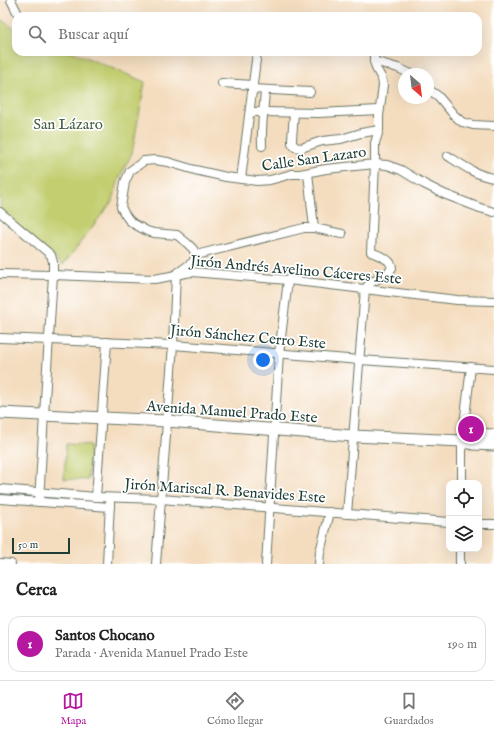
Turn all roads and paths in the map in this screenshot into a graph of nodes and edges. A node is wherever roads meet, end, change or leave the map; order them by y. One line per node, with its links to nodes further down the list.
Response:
1 (11, 0): 2 (street)
2 (17, 12)
3 (257, 56): 8 (street)
4 (374, 56): 5 (street)
5 (374, 61): 6 (street); 12 (street)
6 (398, 68)
7 (222, 82): 8 (street)
8 (253, 87): 9 (street); 13 (street)
9 (265, 90): 10 (street); 14 (street)
10 (310, 92)
11 (434, 93): 16 (street)
12 (379, 110): 15 (street); 17 (street)
13 (250, 112): 14 (street); 23 (street)
14 (264, 112): 15 (street); 18 (street)
15 (294, 113): 17 (street)
16 (494, 126)
17 (379, 130): 20 (street)
18 (262, 146)
19 (448, 156): 22 (street)
20 (375, 164): 21 (street, Calle San Lazaro); 25 (street, Calle San Lazaro); 33 (street)
21 (308, 173): 23 (street, Calle San Lazaro); 26 (street)
22 (494, 178)
23 (241, 179): 28 (street, Calle San Lazaro)
24 (0, 212): 31 (street)
25 (494, 212)
26 (314, 228): 27 (street); 28 (street)
27 (342, 234)
28 (196, 255): 30 (street)
29 (0, 274): 31 (street, Jirón Andrés Avelino Cáceres Este)
30 (176, 274): 31 (street, Jirón Andrés Avelino Cáceres Este); 32 (street, Jirón Andrés Avelino Cáceres Este); 38 (street)
31 (54, 275): 36 (street)
32 (288, 280): 33 (street, Jirón Andrés Avelino Cáceres Este); 39 (street)
33 (366, 289): 34 (street, Jirón Andrés Avelino Cáceres Este); 40 (street)
34 (494, 301)
35 (0, 338): 36 (street, Jirón Sánchez Cerro Este)
36 (49, 339): 37 (street, Jirón Sánchez Cerro Este); 44 (street)
37 (107, 342): 38 (street, Jirón Sánchez Cerro Este); 45 (street)
38 (173, 345): 39 (street, Jirón Sánchez Cerro Este); 46 (street)
39 (279, 354): 40 (street, Jirón Sánchez Cerro Este); 47 (street)
40 (360, 360): 41 (street, Jirón Sánchez Cerro Este); 49 (street)
41 (471, 367): 42 (street, Jirón Sánchez Cerro Este); 50 (street)
42 (494, 369)
43 (0, 413): 44 (street, Avenida Manuel Prado Este)
44 (44, 415): 45 (street, Avenida Manuel Prado Este); 54 (street)
45 (102, 418): 46 (street, Avenida Manuel Prado Este); 55 (street)
46 (167, 421): 47 (street, Avenida Manuel Prado Este); 57 (street)
47 (274, 430): 49 (street, Avenida Manuel Prado Este); 61 (street)
48 (494, 435): 50 (street, Avenida Manuel Prado Este)
49 (353, 436): 50 (street, Avenida Manuel Prado Este); 63 (street)
50 (462, 441): 51 (street, Avenida Manuel Prado Este); 52 (street)
51 (494, 445)
52 (462, 480)
53 (0, 489): 54 (street, Jirón Mariscal R. Benavides Este)
54 (40, 491): 55 (street, Jirón Mariscal R. Benavides Este); 59 (street)
55 (96, 497): 56 (street, Jirón Mariscal R. Benavides Este)
56 (111, 498): 57 (street, Jirón Mariscal R. Benavides Este); 60 (street)
57 (161, 499): 61 (street, Jirón Mariscal R. Benavides Este); 71 (street)
58 (0, 500): 59 (street)
59 (39, 502): 60 (street)
60 (110, 507): 70 (street)
61 (269, 507): 62 (street, Jirón Mariscal R. Benavides Este); 72 (street)
62 (330, 512): 63 (street, Jirón Mariscal R. Benavides Este); 73 (street)
63 (347, 514): 64 (street, Jirón Mariscal R. Benavides Este)
64 (446, 522)
65 (482, 524): 66 (street)
66 (494, 524)
67 (460, 552): 74 (street)
68 (0, 563): 69 (street)
69 (11, 564)
70 (107, 564)
71 (156, 564)
72 (266, 564)
73 (319, 564)
74 (460, 564)

